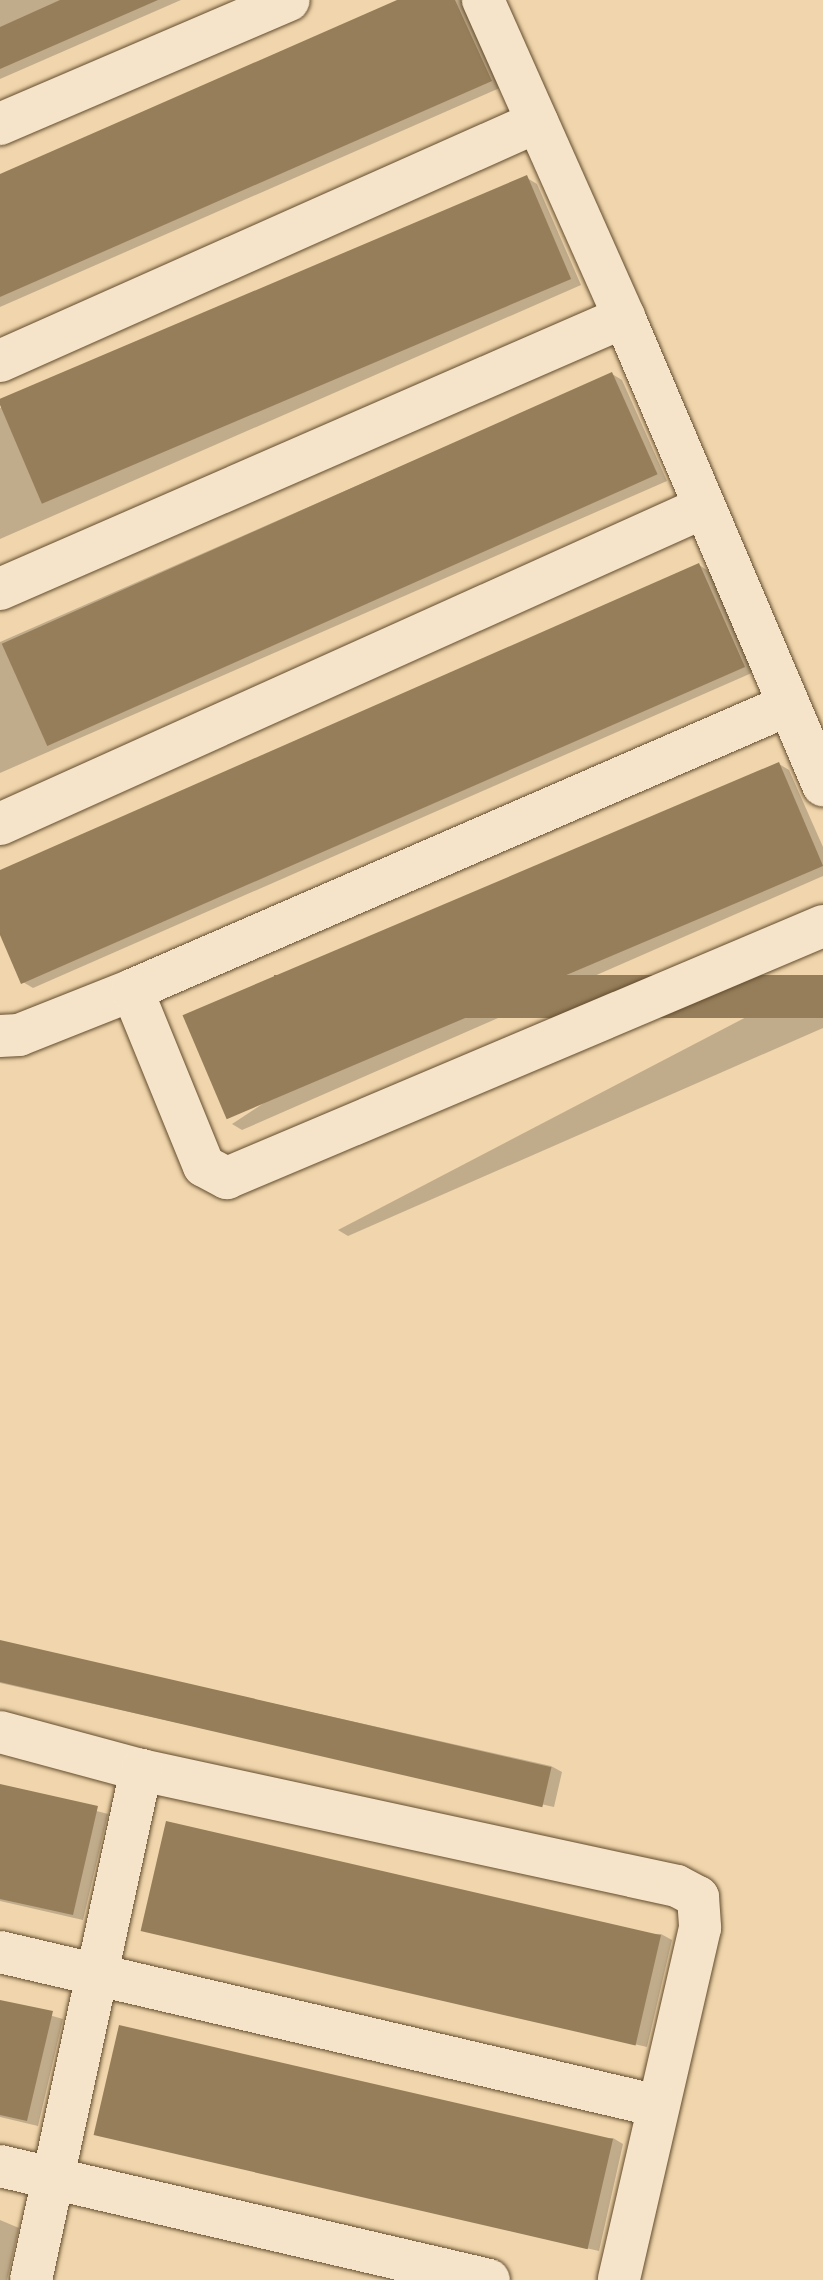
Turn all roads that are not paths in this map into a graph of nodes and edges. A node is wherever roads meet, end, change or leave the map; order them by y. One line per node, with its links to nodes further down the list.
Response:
1 (289, 0): 4 (street)
2 (483, 0): 3 (street)
3 (537, 122): 5 (street); 6 (street)
4 (0, 124)
5 (624, 317): 7 (street); 8 (street)
6 (0, 361)
7 (702, 508): 9 (street); 11 (street)
8 (0, 589)
9 (788, 705): 10 (street); 13 (street)
10 (823, 785)
11 (0, 824)
12 (823, 926): 13 (street)
13 (132, 990): 14 (street)
14 (0, 1036)
15 (0, 1732): 16 (street)
16 (141, 1770): 18 (street); 19 (street)
17 (0, 1952): 18 (street)
18 (98, 1976): 19 (street); 21 (street)
19 (658, 2106): 24 (street)
20 (0, 2166): 21 (street)
21 (54, 2178): 22 (street); 23 (street)
22 (31, 2280)
23 (489, 2280)
24 (619, 2280)

